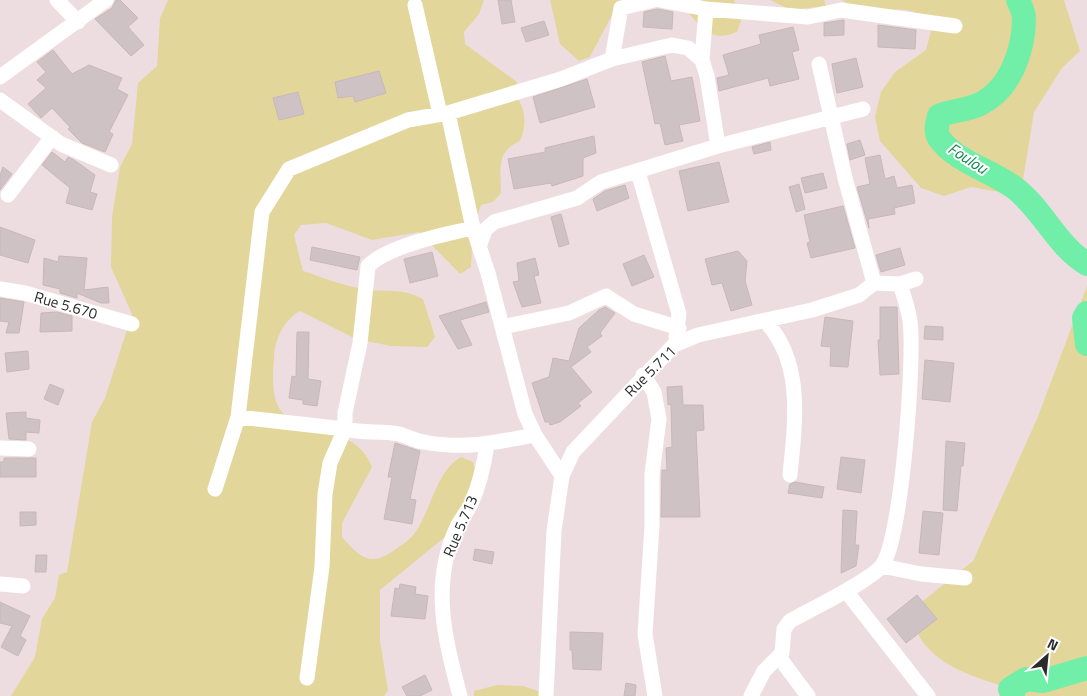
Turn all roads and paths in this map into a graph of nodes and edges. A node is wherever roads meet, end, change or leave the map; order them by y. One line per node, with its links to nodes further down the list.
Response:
1 (57, 0): 7 (street)
2 (106, 0): 7 (street)
3 (654, 0): 9 (street)
4 (660, 0): 6 (street)
5 (415, 4): 15 (street)
6 (706, 9): 8 (street); 10 (street)
7 (78, 22): 12 (street)
8 (955, 26)
9 (612, 59): 10 (street); 15 (street)
10 (702, 60): 18 (street)
11 (819, 64): 16 (street)
12 (0, 77)
13 (0, 100): 17 (street)
14 (863, 109): 16 (street)
15 (444, 114): 22 (street); 34 (street)
16 (830, 117): 18 (street); 25 (street)
17 (52, 137): 19 (street); 21 (street)
18 (718, 146): 20 (street)
19 (110, 164)
20 (638, 172): 23 (street); 31 (street)
21 (8, 195)
22 (473, 228): 23 (street); 35 (street)
23 (480, 244): 30 (street)
24 (916, 279): 26 (street)
25 (874, 283): 26 (street); 28 (street, Rue 5.711)
26 (900, 284): 43 (street)
27 (0, 289): 29 (street, Rue 5.670)
28 (766, 322): 32 (street, Rue 5.711); 40 (street)
29 (132, 324)
30 (502, 327): 31 (street); 36 (street)
31 (679, 328): 32 (street)
32 (674, 345): 33 (street, Rue 5.711)
33 (643, 375): 41 (street, Rue 5.711); 52 (street)
34 (238, 418): 35 (street); 42 (street)
35 (345, 429): 37 (street); 49 (street)
36 (535, 435): 37 (street); 41 (street)
37 (487, 445): 50 (street, Rue 5.713)
38 (0, 448): 39 (street)
39 (29, 449)
40 (790, 475)
41 (562, 476): 51 (street, Rue 5.711)
42 (215, 489)
43 (882, 566): 44 (street); 47 (street)
44 (965, 578)
45 (0, 584): 46 (street)
46 (23, 586)
47 (846, 591): 48 (street); 55 (street)
48 (778, 658): 53 (street); 54 (street)
49 (307, 678)
50 (460, 696)
51 (546, 696)
52 (655, 696)
53 (751, 696)
54 (808, 696)
55 (928, 696)

